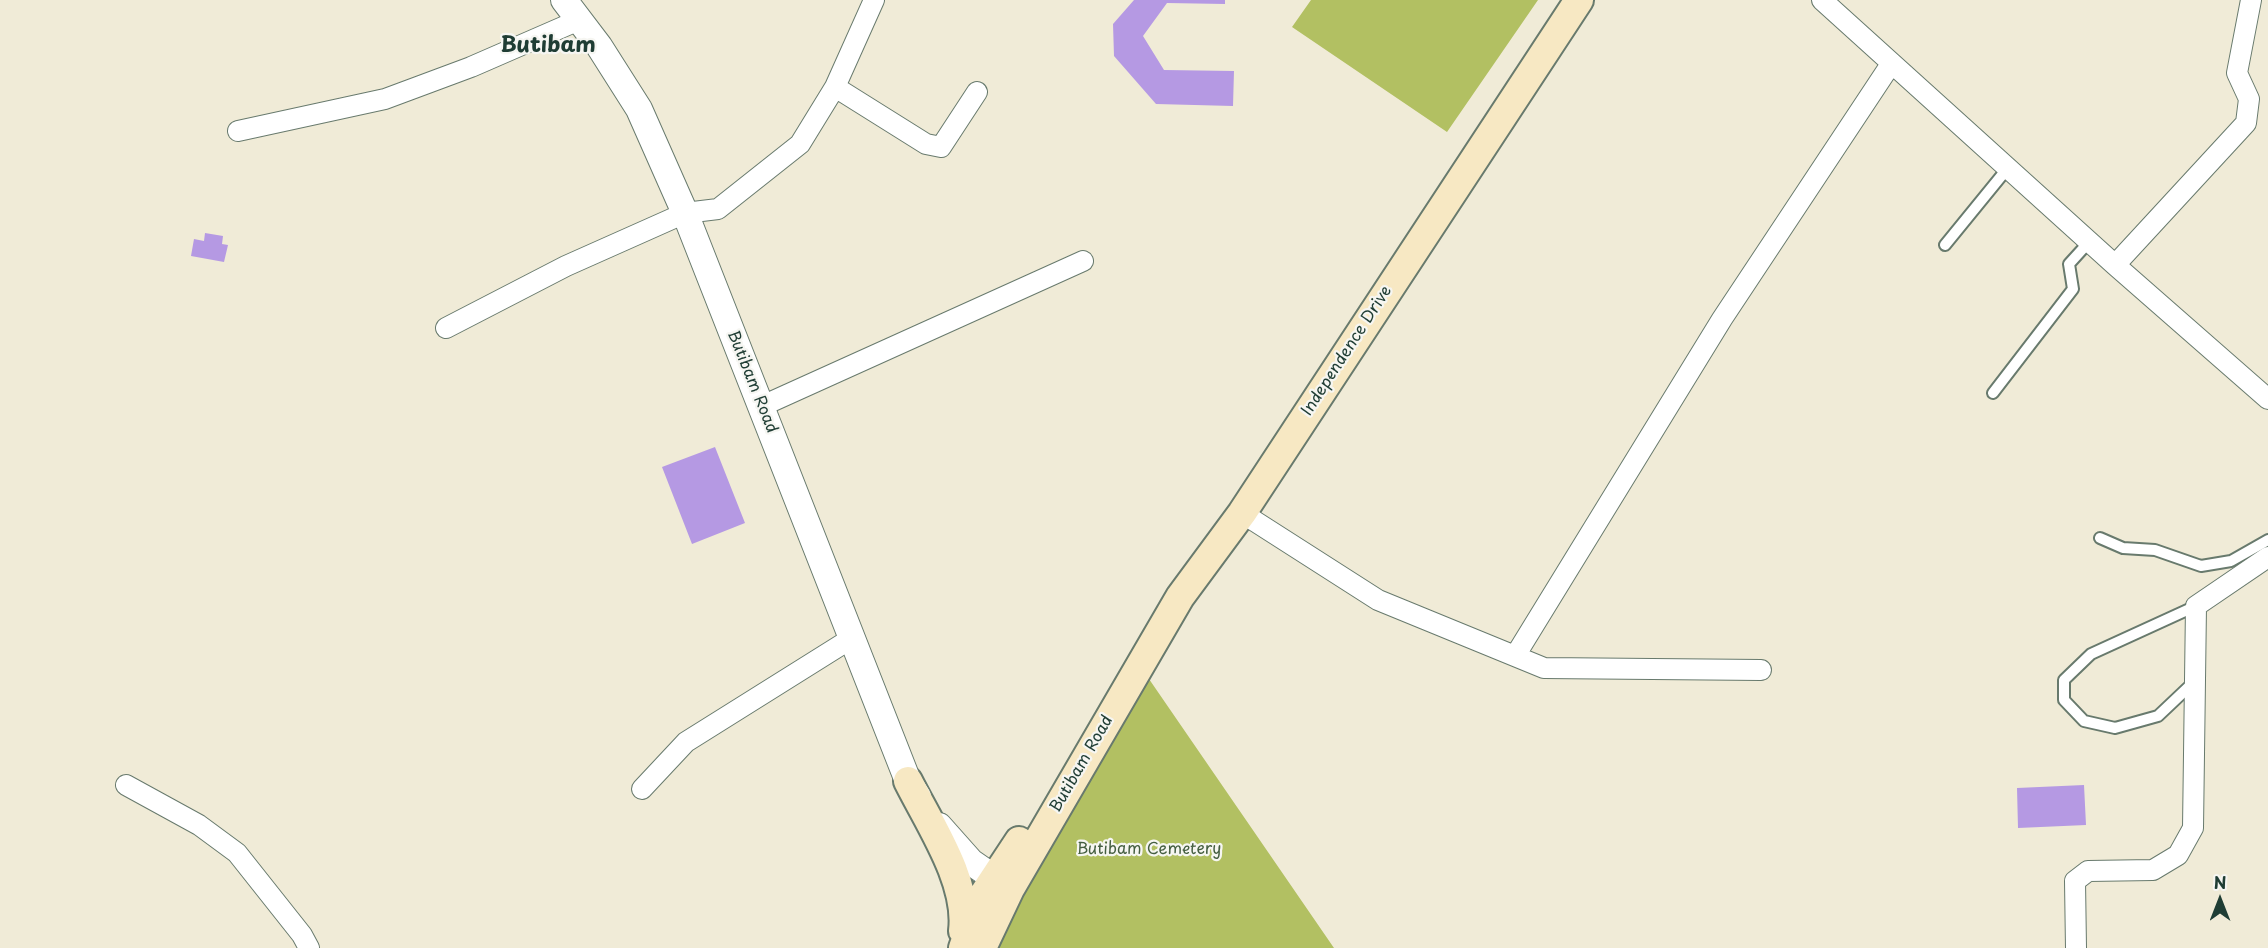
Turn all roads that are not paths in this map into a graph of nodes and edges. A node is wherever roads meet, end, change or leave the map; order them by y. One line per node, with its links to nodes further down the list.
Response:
1 (564, 0): 6 (street, Butibam Road)
2 (874, 0): 8 (street)
3 (1579, 0): 21 (main road, Independence Drive)
4 (1822, 0): 7 (street)
5 (2250, 0): 16 (street)
6 (579, 20): 10 (street); 12 (street, Butibam Road)
7 (1891, 64): 11 (street); 27 (street)
8 (835, 87): 9 (street); 12 (street)
9 (977, 92)
10 (238, 130)
11 (2007, 169): 13 (street); 14 (lane)
12 (685, 213): 17 (street); 20 (street, Butibam Road)
13 (2089, 242): 16 (street); 18 (lane)
14 (1946, 244)
15 (1083, 261): 20 (street)
16 (2115, 265): 19 (street)
17 (446, 328)
18 (1993, 393)
19 (2268, 399)
20 (762, 406): 26 (street, Butibam Road)
21 (1242, 513): 27 (street); 30 (main road, Independence Drive)
22 (2100, 538): 23 (lane)
23 (2268, 540)
24 (2268, 557): 25 (street)
25 (2196, 606): 29 (street); 29 (lane)
26 (852, 638): 31 (street, Butibam Road); 33 (street)
27 (1515, 656): 28 (street)
28 (1761, 670)
29 (2195, 681): 38 (street)
30 (1118, 702): 34 (main road, Butibam Road)
31 (908, 781): 34 (street, Butibam Road); 36 (main road)
32 (126, 785): 35 (street)
33 (642, 789)
34 (994, 896): 36 (main road, Butibam Road); 37 (main road, Butibam Road)
35 (309, 948)
36 (962, 948)
37 (982, 948)
38 (2076, 948)

